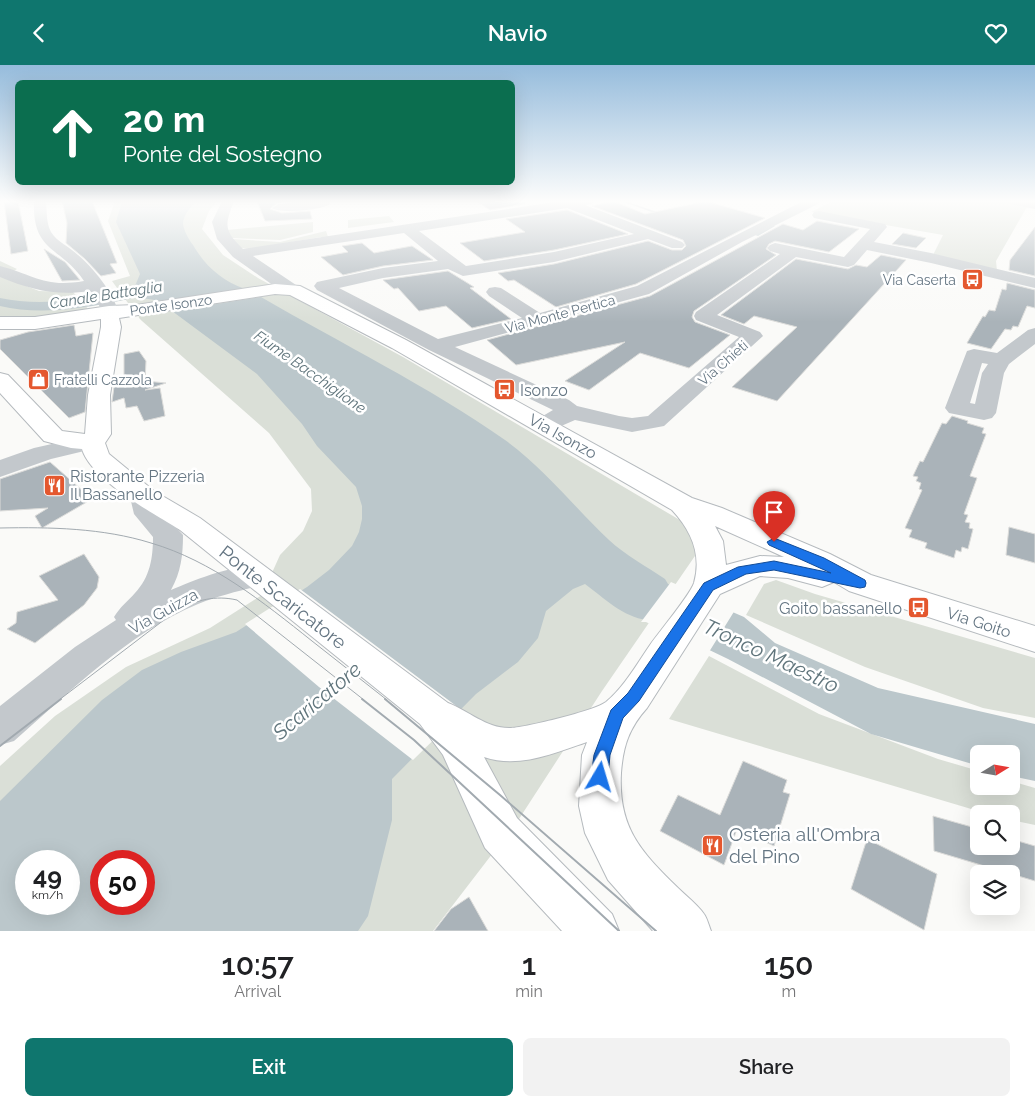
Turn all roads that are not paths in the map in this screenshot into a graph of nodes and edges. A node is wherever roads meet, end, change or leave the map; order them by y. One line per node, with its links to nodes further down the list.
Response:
1 (50, 241): 11 (street)
2 (57, 241): 11 (street)
3 (226, 241): 15 (street, Via Isonzo)
4 (283, 241): 15 (street)
5 (423, 241): 16 (street)
6 (619, 241): 16 (street)
7 (668, 241): 12 (street)
8 (733, 241): 23 (street, Via Monte Pertica)
9 (746, 241): 14 (street)
10 (867, 241): 13 (street)
11 (54, 245): 19 (street)
12 (677, 245)
13 (864, 245): 14 (street); 18 (street)
14 (793, 252): 29 (street, Via Chieti)
15 (239, 254): 20 (street, Via Isonzo)
16 (451, 264): 26 (street)
17 (0, 271): 19 (street)
18 (1035, 283)
19 (95, 286): 22 (street)
20 (280, 289): 22 (main road, Ponte Isonzo); 30 (main road, Via Isonzo)
21 (495, 292): 23 (street)
22 (109, 315): 24 (main road, Ponte Isonzo); 31 (main road)
23 (537, 319): 26 (street, Via Monte Pertica)
24 (0, 323)
25 (1035, 334): 27 (street)
26 (436, 346): 29 (street)
27 (1001, 360)
28 (0, 380): 31 (main road)
29 (572, 413): 30 (street)
30 (544, 425): 34 (main road, Via Isonzo)
31 (92, 442): 32 (street); 33 (main road, Ponte Scaricatore)
32 (0, 469)
33 (144, 497): 36 (main road, Ponte Scaricatore); 40 (street, Via Guizza)
34 (682, 504): 35 (main road, Via Isonzo); 38 (main road)
35 (758, 535): 37 (main road, Via Goito)
36 (265, 583): 40 (street, Via Guizza); 43 (main road, Ponte Scaricatore)
37 (860, 583): 38 (main road); 39 (main road, Via Goito)
38 (709, 586): 41 (main road)
39 (1035, 639)
40 (102, 647): 42 (street, Via Guizza)
41 (625, 706): 43 (main road); 45 (main road)
42 (0, 729)
43 (453, 730): 44 (main road, Ponte Scaricatore)
44 (595, 931)
45 (686, 931)

